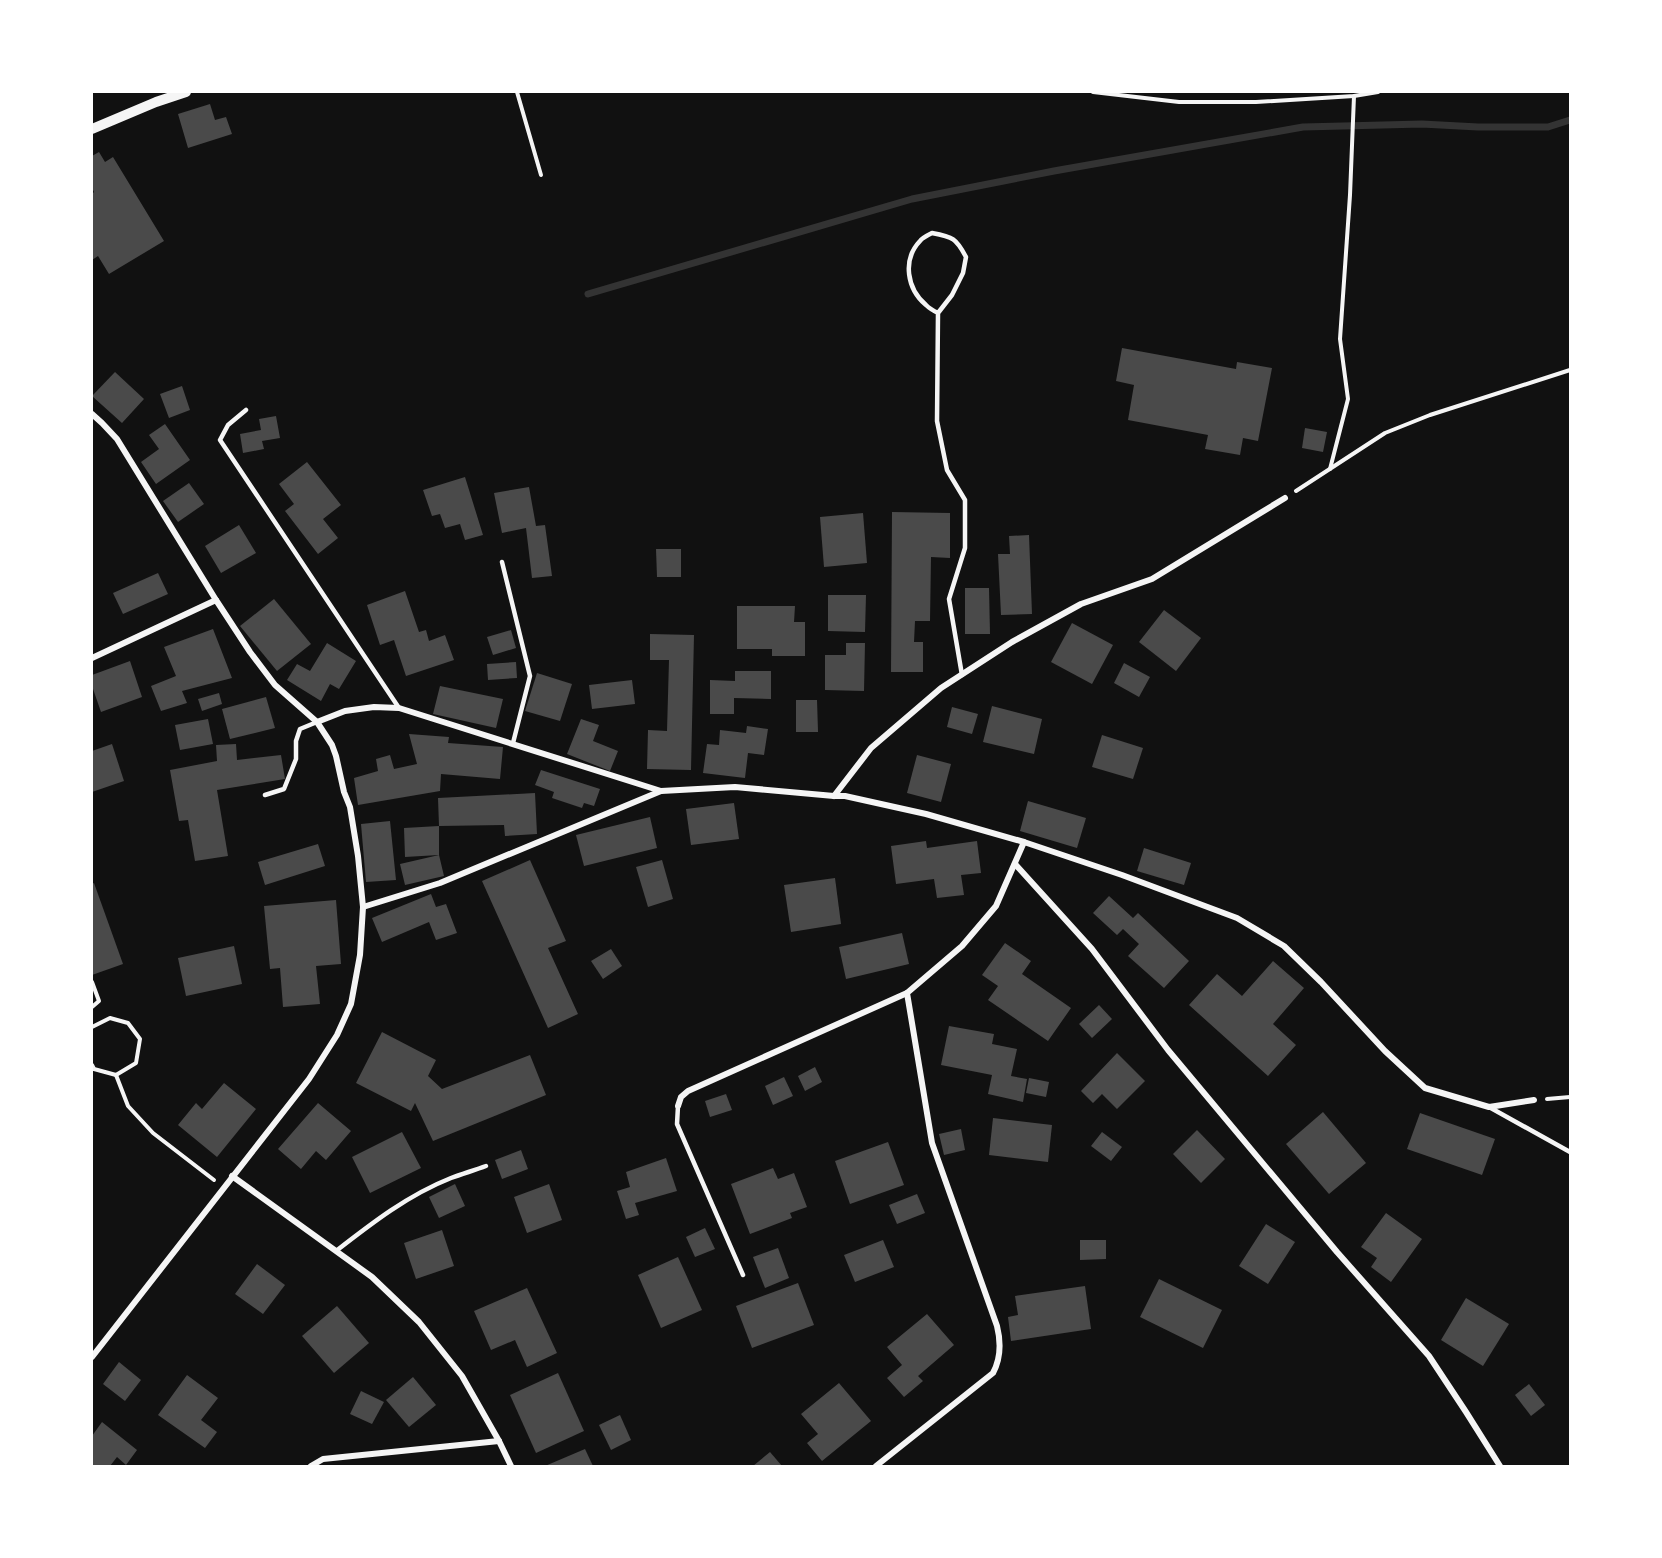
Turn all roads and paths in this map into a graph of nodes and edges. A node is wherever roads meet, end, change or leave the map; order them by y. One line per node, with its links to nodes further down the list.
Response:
1 (186, 92): 6 (street)
2 (517, 92): 7 (path)
3 (1094, 92): 5 (path)
4 (1378, 92): 5 (path)
5 (1354, 96): 12 (path)
6 (92, 129)
7 (542, 174)
8 (938, 313): 8 (lane); 17 (lane)
9 (1570, 370): 12 (path)
10 (246, 410): 18 (lane)
11 (92, 414): 15 (street)
12 (1330, 469): 13 (path)
13 (1285, 498): 17 (street)
14 (502, 562): 20 (lane)
15 (216, 600): 16 (street); 19 (street)
16 (92, 658)
17 (962, 675): 23 (street)
18 (399, 708): 19 (street); 20 (street)
19 (317, 722): 22 (lane); 26 (street)
20 (513, 743): 21 (street)
21 (661, 790): 23 (street); 26 (street)
22 (265, 795)
23 (834, 796): 24 (street)
24 (1024, 842): 25 (street); 36 (street)
25 (1015, 864): 28 (street); 48 (street)
26 (363, 907): 39 (street)
27 (92, 981): 29 (path)
28 (907, 993): 35 (street); 47 (street)
29 (92, 1007)
30 (92, 1028): 32 (path)
31 (92, 1065): 32 (path)
32 (116, 1076): 40 (path)
33 (1570, 1097): 34 (path)
34 (1534, 1100): 36 (street)
35 (678, 1106): 42 (lane)
36 (1489, 1107): 37 (lane)
37 (1570, 1152)
38 (486, 1166): 41 (lane)
39 (232, 1176): 40 (street); 41 (street)
40 (223, 1186): 43 (street)
41 (336, 1251): 44 (street)
42 (743, 1275)
43 (92, 1358)
44 (499, 1441): 45 (street); 46 (street)
45 (311, 1467)
46 (511, 1467)
47 (876, 1467)
48 (1500, 1467)

